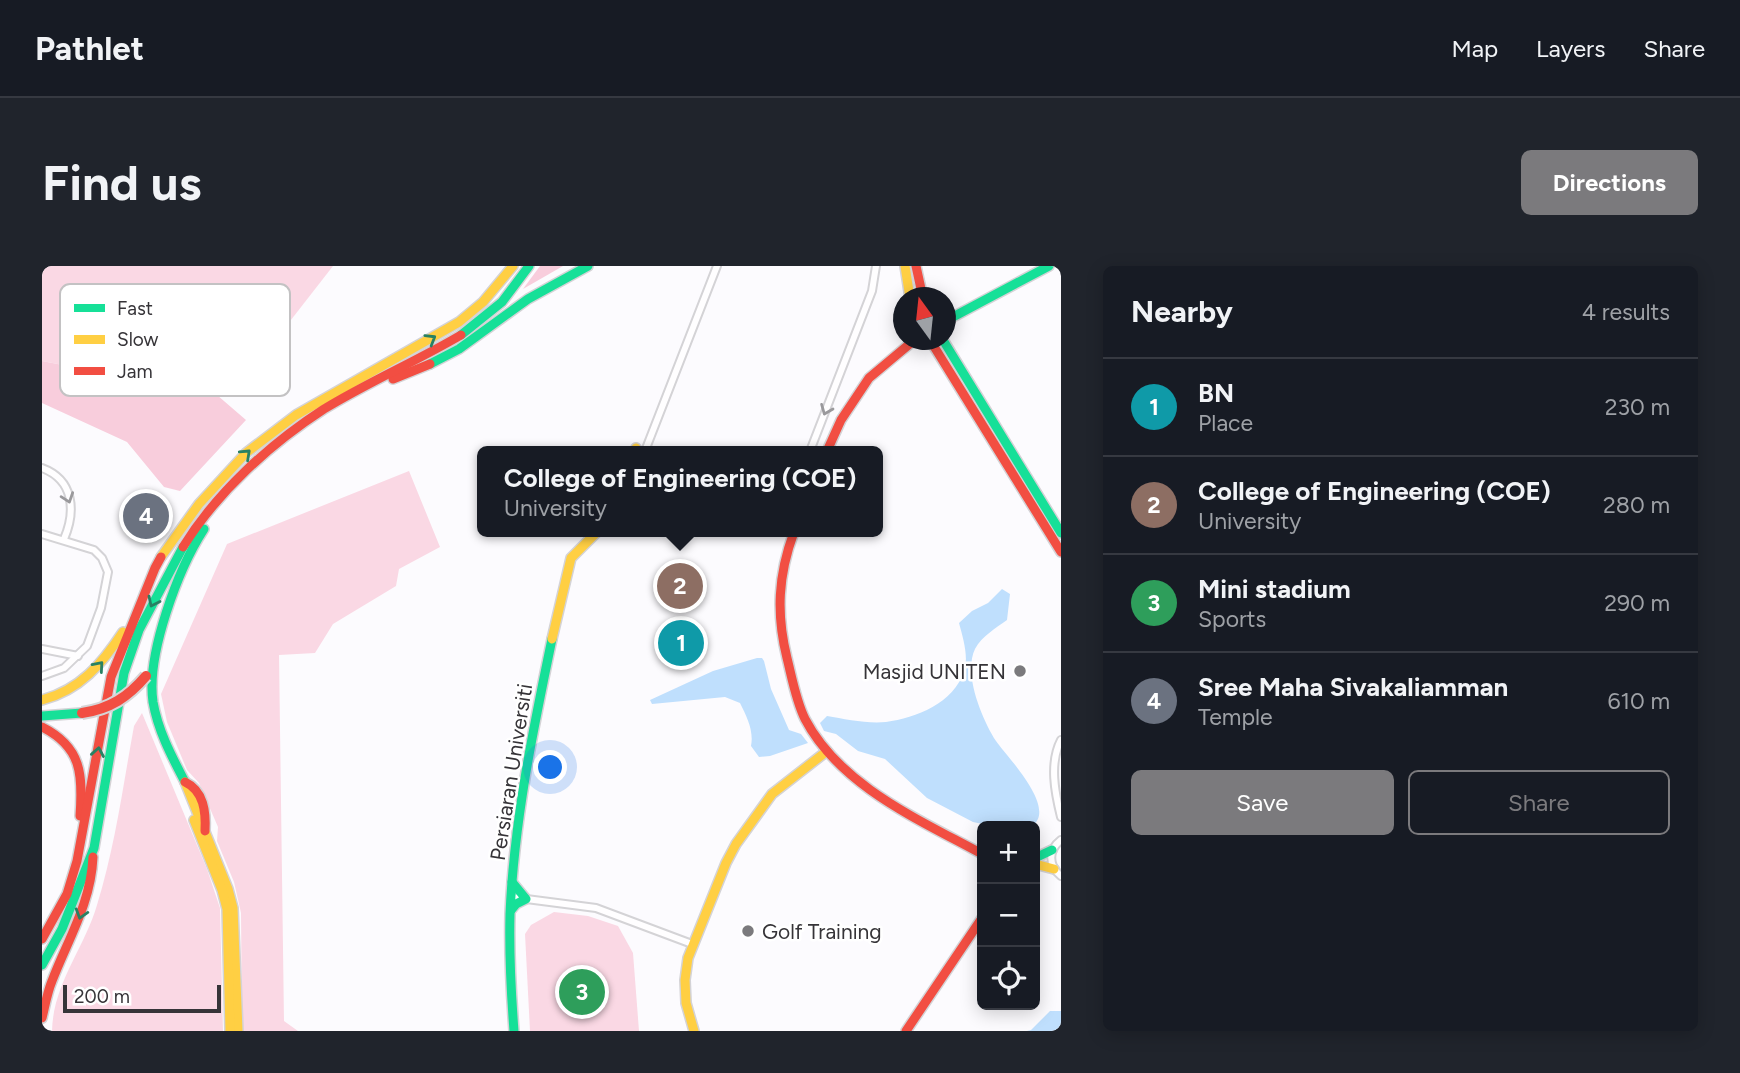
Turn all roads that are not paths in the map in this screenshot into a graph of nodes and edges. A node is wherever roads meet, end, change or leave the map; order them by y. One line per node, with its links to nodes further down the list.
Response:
1 (513, 266): 27 (main road, one-way to 1)
2 (529, 266): 15 (main road)
3 (588, 266): 15 (main road)
4 (717, 266): 16 (street)
5 (876, 266): 17 (street, one-way to 17)
6 (905, 266): 9 (main road)
7 (916, 266): 10 (main road)
8 (1049, 266): 11 (main road)
9 (908, 287)
10 (921, 287)
11 (956, 315)
12 (902, 350): 18 (main road)
13 (936, 350): 26 (main road)
14 (949, 350): 21 (main road)
15 (358, 390): 20 (main road)
16 (643, 446)
17 (812, 446)
18 (829, 446)
19 (42, 468): 25 (street, one-way to 25)
20 (216, 504): 30 (main road); 41 (main road, one-way to 41)
21 (1061, 533)
22 (42, 534): 25 (street)
23 (592, 537): 47 (main road, Persiaran Universiti)
24 (792, 537): 36 (main road)
25 (64, 539): 29 (street)
26 (1061, 552)
27 (136, 610): 32 (main road, one-way to 27); 40 (main road, one-way to 27)
28 (42, 651): 29 (street)
29 (74, 656): 31 (street)
30 (155, 664): 33 (main road, bridge); 37 (main road)
31 (42, 676)
32 (42, 700)
33 (42, 716)
34 (42, 727): 40 (main road)
35 (1061, 740): 38 (street)
36 (827, 751): 43 (main road); 53 (main road)
37 (185, 782): 56 (main road); 57 (main road)
38 (1061, 817)
39 (1061, 840): 42 (street)
40 (82, 843): 52 (main road)
41 (94, 848): 54 (main road); 55 (main road, one-way to 55)
42 (1052, 850): 44 (main road); 46 (street)
43 (977, 851)
44 (1040, 856)
45 (1040, 866): 46 (main road)
46 (1057, 873)
47 (512, 883): 48 (main road, Persiaran Universiti); 49 (main road)
48 (511, 897): 49 (street); 50 (main road, Persiaran Universiti)
49 (526, 899): 50 (main road); 53 (street)
50 (511, 911): 58 (main road, Persiaran Universiti)
51 (977, 925): 60 (main road)
52 (42, 939)
53 (692, 944): 59 (main road)
54 (42, 965)
55 (42, 1018)
56 (230, 1031)
57 (238, 1031)
58 (514, 1031)
59 (694, 1031)
60 (906, 1031)

